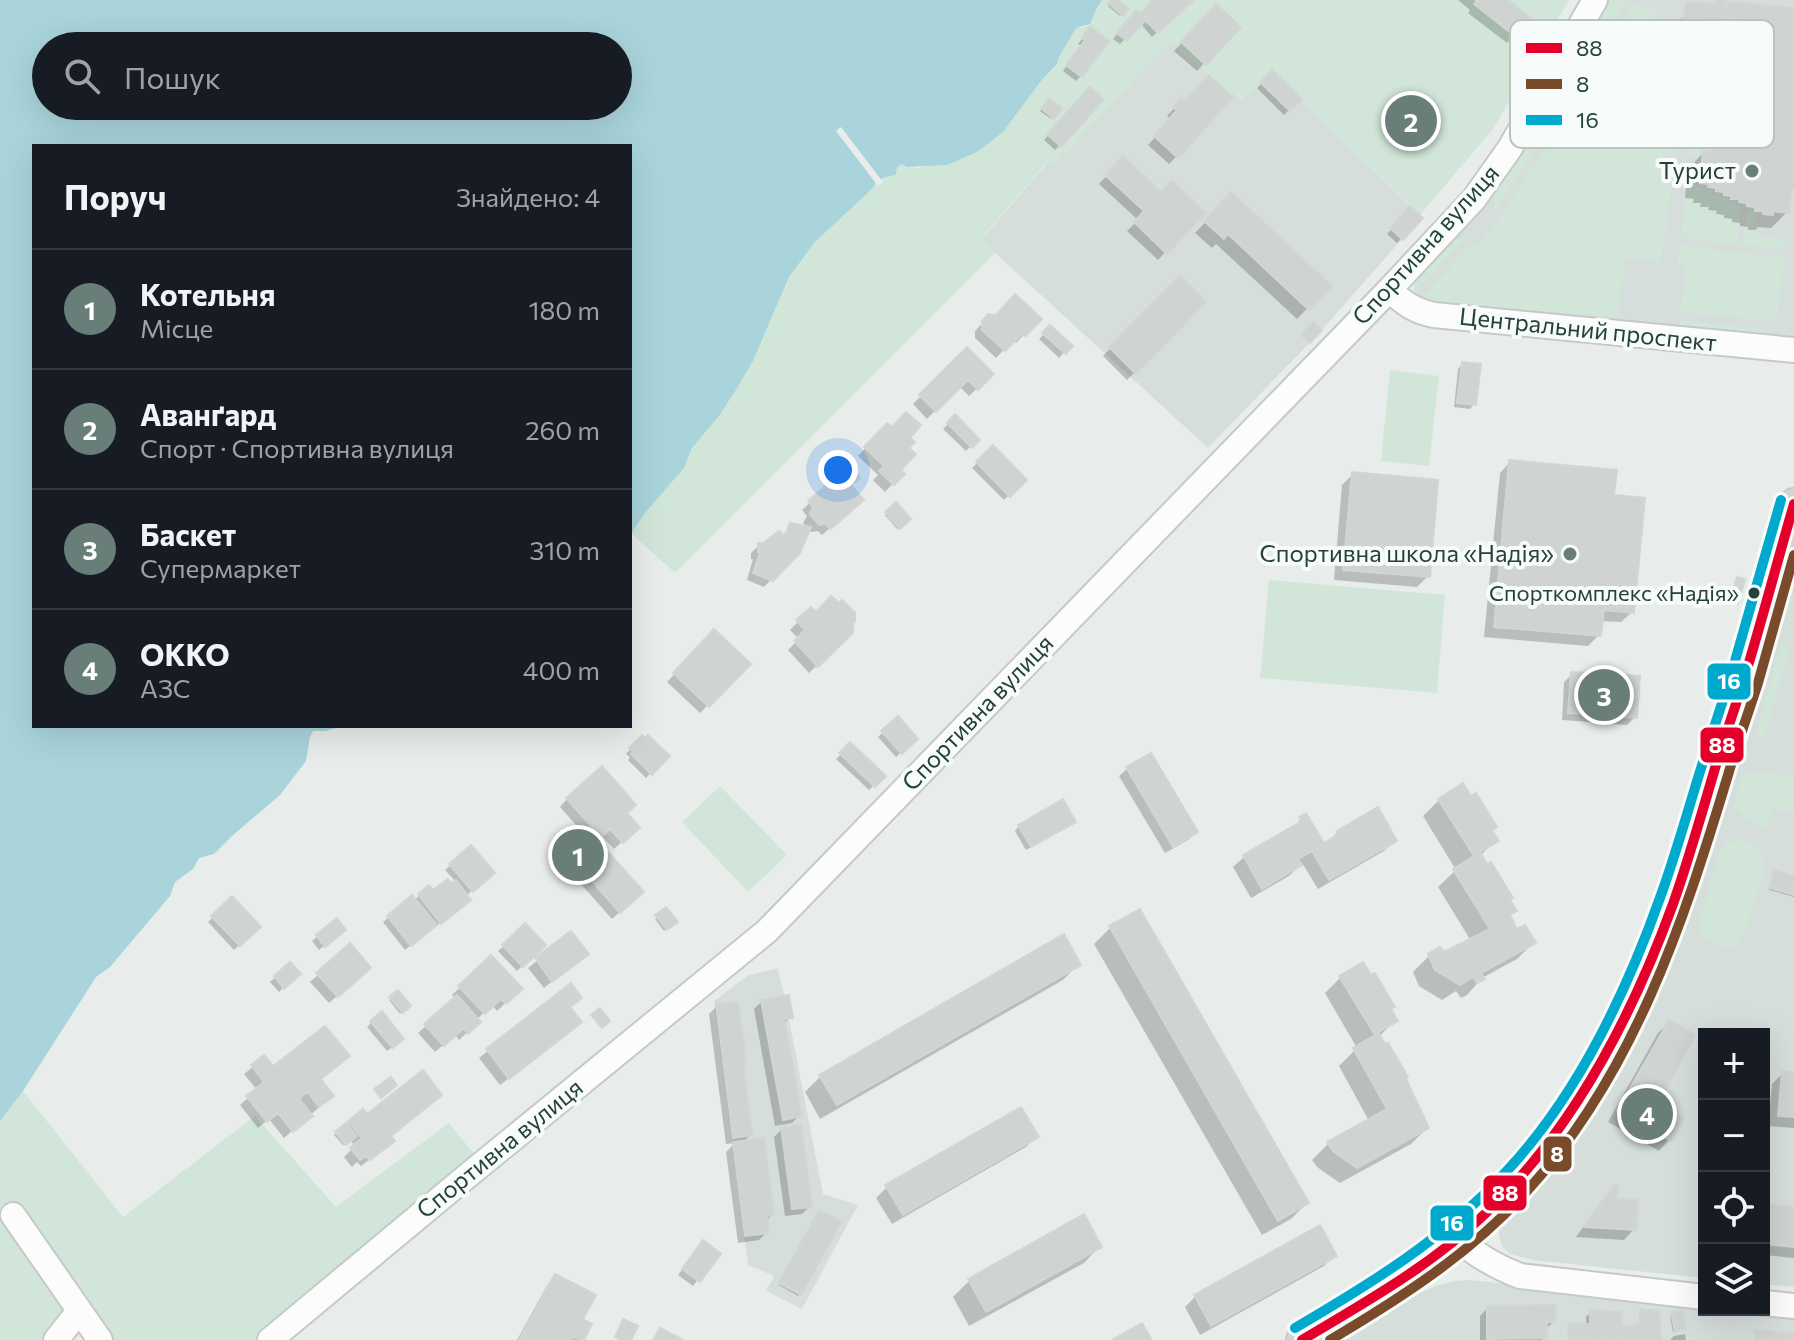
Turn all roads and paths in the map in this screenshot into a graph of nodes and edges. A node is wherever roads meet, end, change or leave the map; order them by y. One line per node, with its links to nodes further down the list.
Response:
1 (1595, 0): 2 (street, Спортивна вулиця)
2 (1584, 20)
3 (1510, 148): 4 (street, Спортивна вулиця)
4 (1389, 290): 5 (street, Центральний проспект); 15 (street, Спортивна вулиця)
5 (1794, 350)
6 (1794, 504): 8 (main road)
7 (13, 1215): 12 (street)
8 (1456, 1238): 9 (street); 16 (main road)
9 (1698, 1296)
10 (1770, 1304): 11 (street)
11 (1794, 1306)
12 (79, 1311): 13 (street); 14 (street)
13 (56, 1340)
14 (100, 1340)
15 (270, 1340)
16 (1302, 1340)

